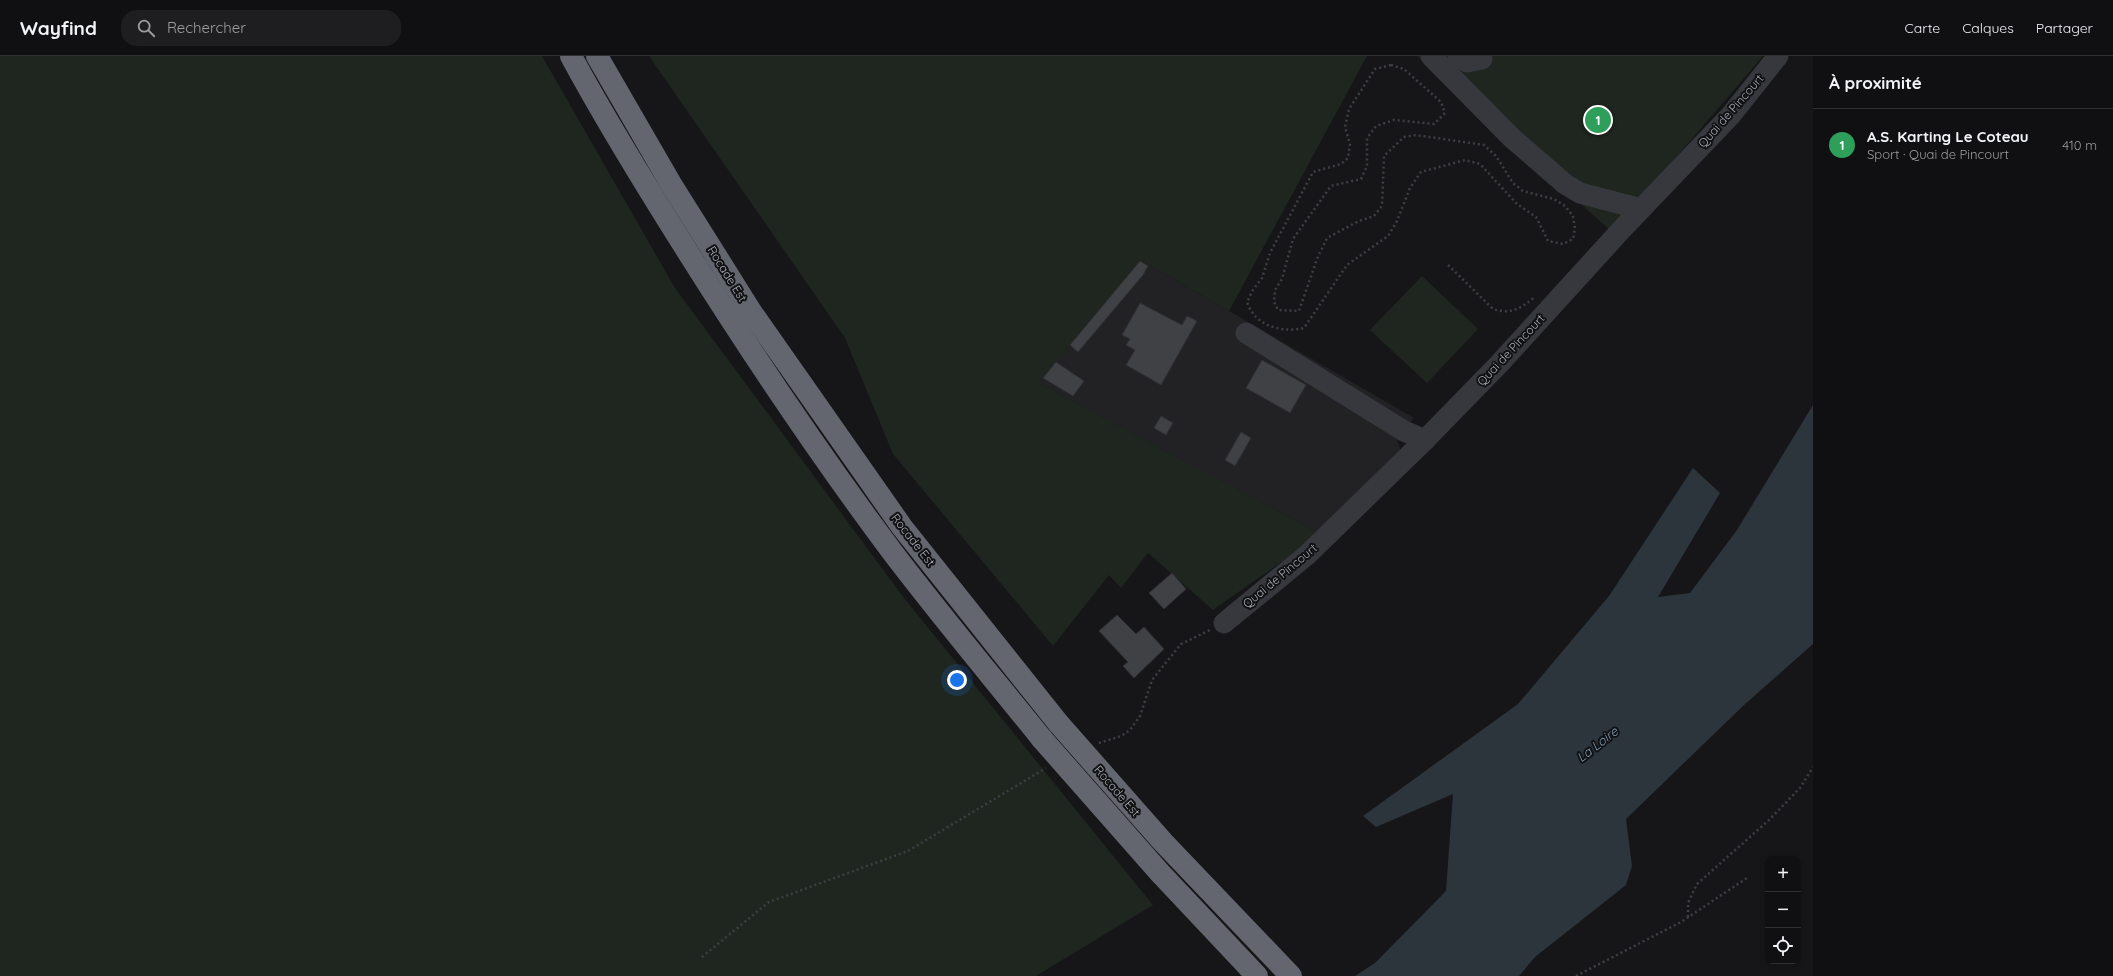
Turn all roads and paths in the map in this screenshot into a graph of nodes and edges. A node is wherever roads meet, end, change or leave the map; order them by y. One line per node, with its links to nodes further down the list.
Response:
1 (571, 56): 20 (highway, Rocade Est, bridge)
2 (597, 56): 21 (highway, Rocade Est, bridge)
3 (1431, 56): 7 (street)
4 (1458, 56): 6 (street)
5 (1778, 56): 7 (street, Quai de Pincourt)
6 (1482, 59)
7 (1641, 209): 12 (street, Quai de Pincourt)
8 (1448, 265): 9 (path)
9 (1536, 296)
10 (1314, 315): 10 (path)
11 (1246, 333): 12 (street)
12 (1425, 440): 13 (street, Quai de Pincourt)
13 (1224, 623): 14 (path)
14 (1095, 745)
15 (1048, 767): 19 (path)
16 (1813, 767): 18 (path)
17 (1747, 878): 18 (path)
18 (1688, 917): 22 (path)
19 (702, 957)
20 (1258, 976)
21 (1291, 976)
22 (1576, 976)

